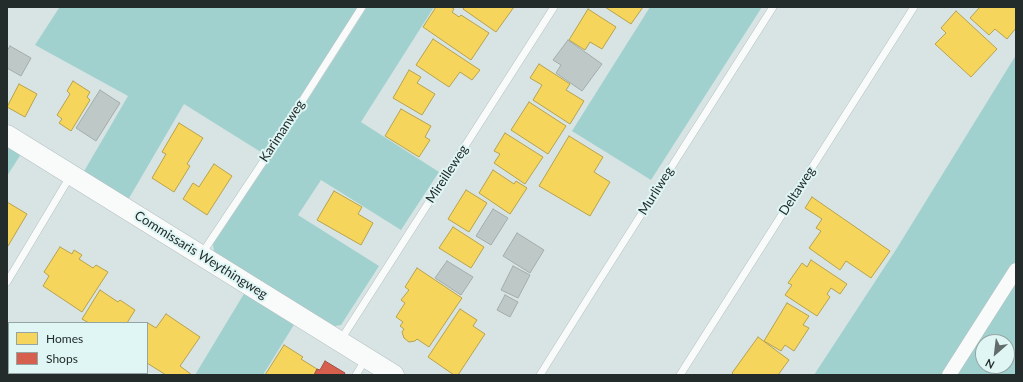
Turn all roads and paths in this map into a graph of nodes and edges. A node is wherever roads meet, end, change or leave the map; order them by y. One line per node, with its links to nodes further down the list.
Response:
1 (362, 7): 7 (lane, Karimanweg)
2 (554, 7): 10 (lane, Mireilleweg)
3 (773, 7): 14 (lane, Murliweg)
4 (914, 7): 15 (lane, Deltaweg)
5 (7, 135): 6 (main road, Commissaris Weythingweg)
6 (71, 175): 7 (main road, Commissaris Weythingweg); 9 (lane)
7 (201, 255): 10 (main road, Commissaris Weythingweg)
8 (1016, 270): 16 (street)
9 (7, 282)
10 (340, 342): 11 (main road, Commissaris Weythingweg)
11 (366, 358): 12 (lane); 13 (main road, Commissaris Weythingweg)
12 (356, 375)
13 (394, 375)
14 (540, 375)
15 (680, 375)
16 (949, 375)

